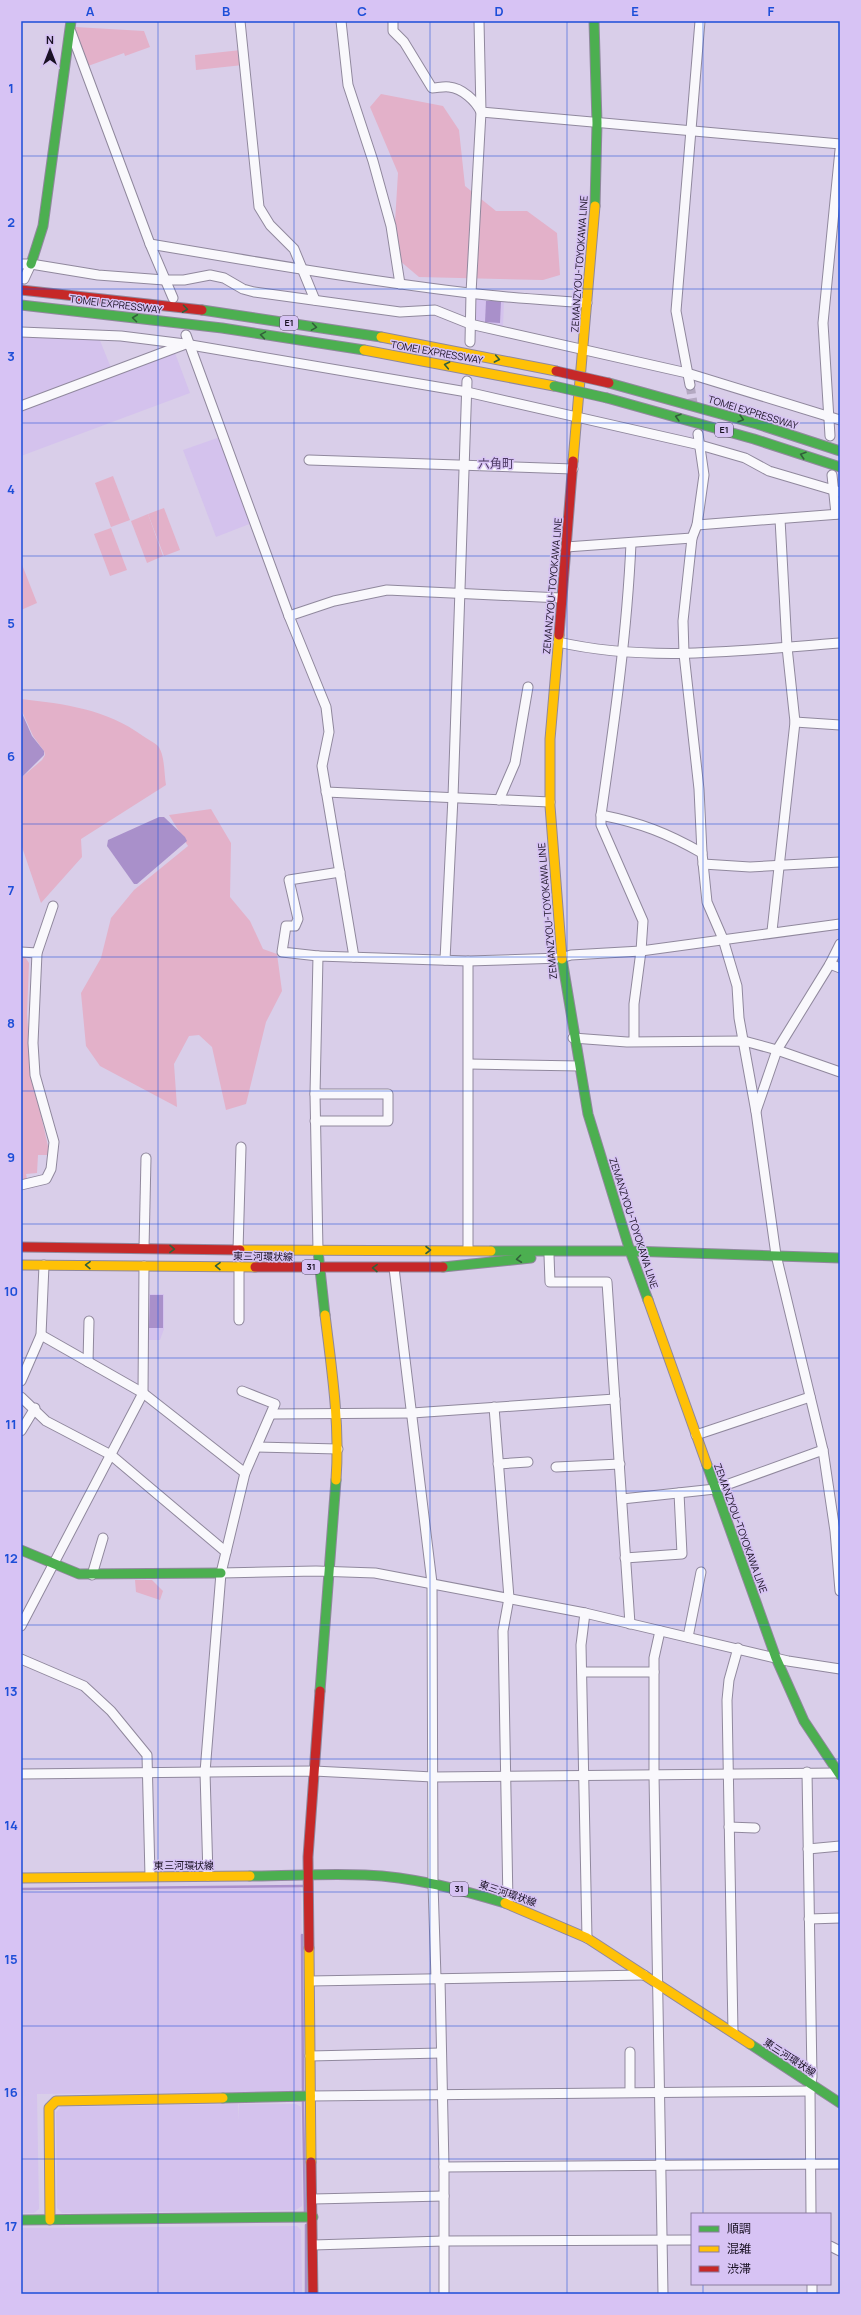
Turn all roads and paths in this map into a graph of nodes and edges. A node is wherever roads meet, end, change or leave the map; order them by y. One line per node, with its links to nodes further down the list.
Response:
1 (240, 21): 16 (street)
2 (341, 21): 19 (street)
3 (393, 21): 8 (street)
4 (479, 21): 8 (street)
5 (594, 21): 9 (main road, ZEMANZYOU-TOYOKAWA LINE)
6 (700, 21): 10 (street)
7 (71, 26): 13 (street); 15 (main road)
8 (481, 112): 9 (street); 21 (street)
9 (597, 123): 10 (street); 24 (main road, ZEMANZYOU-TOYOKAWA LINE)
10 (692, 131): 11 (street); 32 (street)
11 (840, 144)
12 (840, 150): 38 (street)
13 (150, 244): 16 (street); 18 (street)
14 (21, 264): 15 (street)
15 (31, 264): 17 (street); 18 (street)
16 (304, 270): 19 (street); 23 (street)
17 (24, 279)
18 (164, 280): 22 (street); 23 (street)
19 (400, 284): 21 (street)
20 (21, 290): 43 (main road, TOMEI EXPRESSWAY / E1, one-way to 43, bridge)
21 (471, 293): 24 (street); 26 (street)
22 (173, 298)
23 (315, 300): 26 (street)
24 (587, 303): 31 (main road, ZEMANZYOU-TOYOKAWA LINE)
25 (21, 305): 46 (main road, TOMEI EXPRESSWAY / E1, one-way to 25, bridge)
26 (470, 324): 29 (street); 31 (street)
27 (21, 332): 30 (street)
28 (186, 334): 30 (street)
29 (470, 342)
30 (188, 345): 35 (street); 36 (street); 58 (street)
31 (583, 350): 32 (street); 37 (main road, ZEMANZYOU-TOYOKAWA LINE)
32 (687, 373): 34 (street); 38 (street)
33 (467, 381): 35 (street)
34 (690, 385)
35 (467, 392): 37 (street); 45 (street)
36 (21, 406)
37 (577, 418): 42 (street); 47 (main road, ZEMANZYOU-TOYOKAWA LINE)
38 (830, 419): 39 (street); 41 (street)
39 (840, 420)
40 (698, 434): 42 (street)
41 (830, 436)
42 (700, 445): 49 (street); 52 (street)
43 (840, 451)
44 (309, 460): 45 (street)
45 (465, 466): 47 (street); 56 (street)
46 (840, 467)
47 (573, 469): 55 (main road, ZEMANZYOU-TOYOKAWA LINE)
48 (832, 475): 49 (street)
49 (837, 491): 50 (street)
50 (838, 514): 51 (street)
51 (780, 519): 52 (street); 61 (street)
52 (697, 525): 53 (street)
53 (692, 538): 54 (street); 63 (street)
54 (631, 543): 55 (street); 62 (street)
55 (566, 547): 57 (main road, ZEMANZYOU-TOYOKAWA LINE)
56 (460, 592): 57 (street); 58 (street); 68 (street)
57 (561, 598): 59 (main road, ZEMANZYOU-TOYOKAWA LINE)
58 (289, 616): 67 (street)
59 (558, 642): 62 (street); 70 (main road, ZEMANZYOU-TOYOKAWA LINE)
60 (840, 643): 61 (street)
61 (787, 647): 63 (street); 65 (street)
62 (623, 651): 63 (street); 71 (street)
63 (684, 654): 72 (street)
64 (528, 687): 69 (street)
65 (795, 722): 66 (street); 75 (street)
66 (840, 725)
67 (326, 792): 68 (street); 76 (street)
68 (453, 797): 69 (street); 88 (street)
69 (499, 800): 70 (street)
70 (550, 802): 87 (main road, ZEMANZYOU-TOYOKAWA LINE)
71 (601, 815): 72 (street); 82 (street)
72 (702, 853): 74 (street)
73 (840, 862): 75 (street)
74 (703, 864): 75 (street); 80 (street)
75 (779, 866): 79 (street)
76 (340, 872): 85 (street); 86 (street)
77 (53, 906): 84 (street)
78 (840, 924): 79 (street)
79 (772, 931): 80 (street)
80 (723, 940): 82 (street); 94 (street)
81 (840, 944): 90 (street)
82 (642, 951): 87 (street); 93 (street)
83 (21, 952): 84 (street)
84 (37, 953): 104 (street)
85 (318, 956): 86 (street); 99 (street)
86 (354, 957): 88 (street)
87 (561, 958): 89 (street); 92 (main road, ZEMANZYOU-TOYOKAWA LINE)
88 (445, 960): 89 (street)
89 (468, 961): 96 (street)
90 (830, 964): 91 (street); 95 (street)
91 (840, 968)
92 (573, 1038): 93 (street); 97 (main road, ZEMANZYOU-TOYOKAWA LINE)
93 (634, 1041): 94 (street)
94 (744, 1042): 95 (street); 100 (street)
95 (777, 1050): 98 (street); 100 (street)
96 (469, 1064): 97 (street); 108 (street)
97 (579, 1066): 111 (main road, ZEMANZYOU-TOYOKAWA LINE)
98 (840, 1072)
99 (315, 1094): 101 (street); 101 (street)
100 (756, 1112): 113 (street)
101 (316, 1121): 110 (street)
102 (241, 1147): 107 (street)
103 (146, 1158): 106 (street)
104 (21, 1185)
105 (21, 1247): 106 (main road, 東三河環状線 / 31)
106 (144, 1248): 107 (main road, 東三河環状線 / 31, one-way to 107)
107 (238, 1250): 110 (main road, 東三河環状線 / 31)
108 (468, 1250): 109 (main road, 東三河環状線 / 31); 110 (main road, 東三河環状線 / 31, one-way to 108)
109 (600, 1250): 111 (main road, 東三河環状線 / 31); 112 (main road, 東三河環状線 / 31)
110 (318, 1251): 119 (main road)
111 (630, 1251): 113 (main road, 東三河環状線); 137 (main road, ZEMANZYOU-TOYOKAWA LINE)
112 (549, 1255): 120 (main road, 東三河環状線 / 31, one-way to 120); 130 (street)
113 (776, 1255): 114 (main road, 東三河環状線); 129 (street)
114 (840, 1258)
115 (21, 1264): 116 (main road, 東三河環状線 / 31)
116 (44, 1265): 117 (main road, 東三河環状線 / 31, one-way to 116); 123 (street)
117 (144, 1266): 118 (main road, 東三河環状線 / 31, one-way to 117); 127 (street)
118 (239, 1267): 119 (main road, 東三河環状線 / 31); 121 (street)
119 (320, 1267): 120 (main road, 東三河環状線 / 31, one-way to 119); 135 (main road)
120 (394, 1268): 133 (street)
121 (239, 1320)
122 (89, 1321): 124 (street)
123 (41, 1335): 124 (street); 125 (street)
124 (88, 1362): 127 (street)
125 (21, 1381)
126 (242, 1391): 134 (street)
127 (143, 1393): 141 (street); 146 (street)
128 (21, 1397): 132 (street)
129 (810, 1397): 137 (street); 140 (street)
130 (615, 1399): 131 (street); 144 (street)
131 (494, 1407): 133 (street); 143 (street)
132 (35, 1408): 136 (street); 141 (street)
133 (412, 1413): 135 (street); 160 (street)
134 (272, 1414): 135 (street); 138 (street)
135 (337, 1415): 139 (main road)
136 (21, 1431)
137 (696, 1435): 147 (main road, ZEMANZYOU-TOYOKAWA LINE)
138 (257, 1447): 139 (street); 146 (street)
139 (338, 1449): 156 (main road)
140 (823, 1450): 147 (street); 150 (street)
141 (111, 1455): 153 (street); 155 (street)
142 (528, 1462): 143 (street)
143 (498, 1464): 162 (street)
144 (620, 1464): 145 (street); 149 (street)
145 (556, 1468)
146 (245, 1473): 153 (street)
147 (716, 1489): 148 (street); 169 (main road, ZEMANZYOU-TOYOKAWA LINE)
148 (679, 1493): 149 (street); 154 (street)
149 (622, 1499): 154 (street)
150 (838, 1531): 161 (street)
151 (103, 1538): 159 (street)
152 (21, 1550): 155 (main road)
153 (226, 1552): 158 (street)
154 (626, 1558): 164 (street)
155 (54, 1564): 159 (main road); 165 (street)
156 (330, 1572): 158 (street); 160 (street); 174 (main road)
157 (702, 1572): 167 (street)
158 (221, 1573): 159 (main road); 175 (street)
159 (92, 1575)
160 (432, 1583): 162 (street); 184 (street)
161 (840, 1591)
162 (509, 1598): 163 (street); 183 (street)
163 (585, 1613): 164 (street); 172 (street)
164 (630, 1624): 166 (street)
165 (21, 1626)
166 (660, 1631): 167 (street); 173 (street)
167 (688, 1637): 168 (street)
168 (738, 1648): 169 (street); 179 (street)
169 (776, 1658): 171 (street); 180 (main road, ZEMANZYOU-TOYOKAWA LINE)
170 (21, 1660): 178 (street)
171 (840, 1670)
172 (582, 1672): 173 (street); 181 (street)
173 (654, 1672): 182 (street)
174 (314, 1771): 175 (street); 184 (street); 189 (main road)
175 (205, 1772): 178 (street); 191 (street)
176 (807, 1772): 179 (street); 180 (street); 188 (street)
177 (21, 1774): 178 (street)
178 (147, 1774): 190 (street)
179 (728, 1774): 182 (street); 185 (street)
180 (839, 1774)
181 (585, 1775): 182 (street); 183 (street); 197 (street)
182 (654, 1775): 201 (street)
183 (504, 1776): 184 (street); 194 (street)
184 (433, 1777): 193 (street)
185 (729, 1827): 186 (street); 202 (street)
186 (755, 1828)
187 (840, 1846): 188 (street)
188 (808, 1848): 196 (street)
189 (308, 1875): 191 (main road, 東三河環状線 / 31); 193 (main road, 東三河環状線 / 31); 200 (main road)
190 (150, 1876): 191 (main road, 東三河環状線 / 31); 192 (main road, 東三河環状線 / 31)
191 (208, 1876)
192 (21, 1878)
193 (433, 1884): 194 (main road, 東三河環状線 / 31); 199 (street)
194 (508, 1903): 197 (main road, 東三河環状線 / 31)
195 (840, 1918): 196 (street)
196 (809, 1919): 206 (street)
197 (587, 1938): 198 (main road, 東三河環状線 / 31)
198 (645, 1976): 199 (street); 201 (main road, 東三河環状線 / 31)
199 (438, 1979): 200 (street); 204 (street)
200 (310, 1981): 205 (main road)
201 (659, 1984): 202 (main road, 東三河環状線 / 31); 208 (street)
202 (733, 2032): 206 (main road, 東三河環状線 / 31)
203 (630, 2052): 207 (street)
204 (441, 2053): 205 (street); 209 (street)
205 (310, 2056): 210 (main road)
206 (810, 2087): 208 (street); 211 (main road, 東三河環状線 / 31); 212 (street)
207 (630, 2091): 208 (street); 209 (street)
208 (660, 2092): 214 (street)
209 (442, 2094): 210 (street); 215 (street)
210 (310, 2096): 217 (main road); 221 (main road)
211 (840, 2103)
212 (810, 2164): 213 (street); 214 (street); 218 (street)
213 (840, 2164)
214 (661, 2166): 215 (street); 224 (street)
215 (444, 2167): 216 (street)
216 (444, 2196): 217 (street); 223 (street)
217 (313, 2199): 219 (main road)
218 (811, 2213)
219 (313, 2217): 221 (main road); 225 (main road)
220 (21, 2220): 221 (main road)
221 (50, 2220)
222 (691, 2240): 224 (street)
223 (444, 2241): 224 (street); 225 (street); 229 (street)
224 (662, 2241): 230 (street)
225 (313, 2245): 228 (main road)
226 (831, 2246): 227 (street)
227 (840, 2251)
228 (313, 2294)
229 (444, 2294)
230 (663, 2294)

